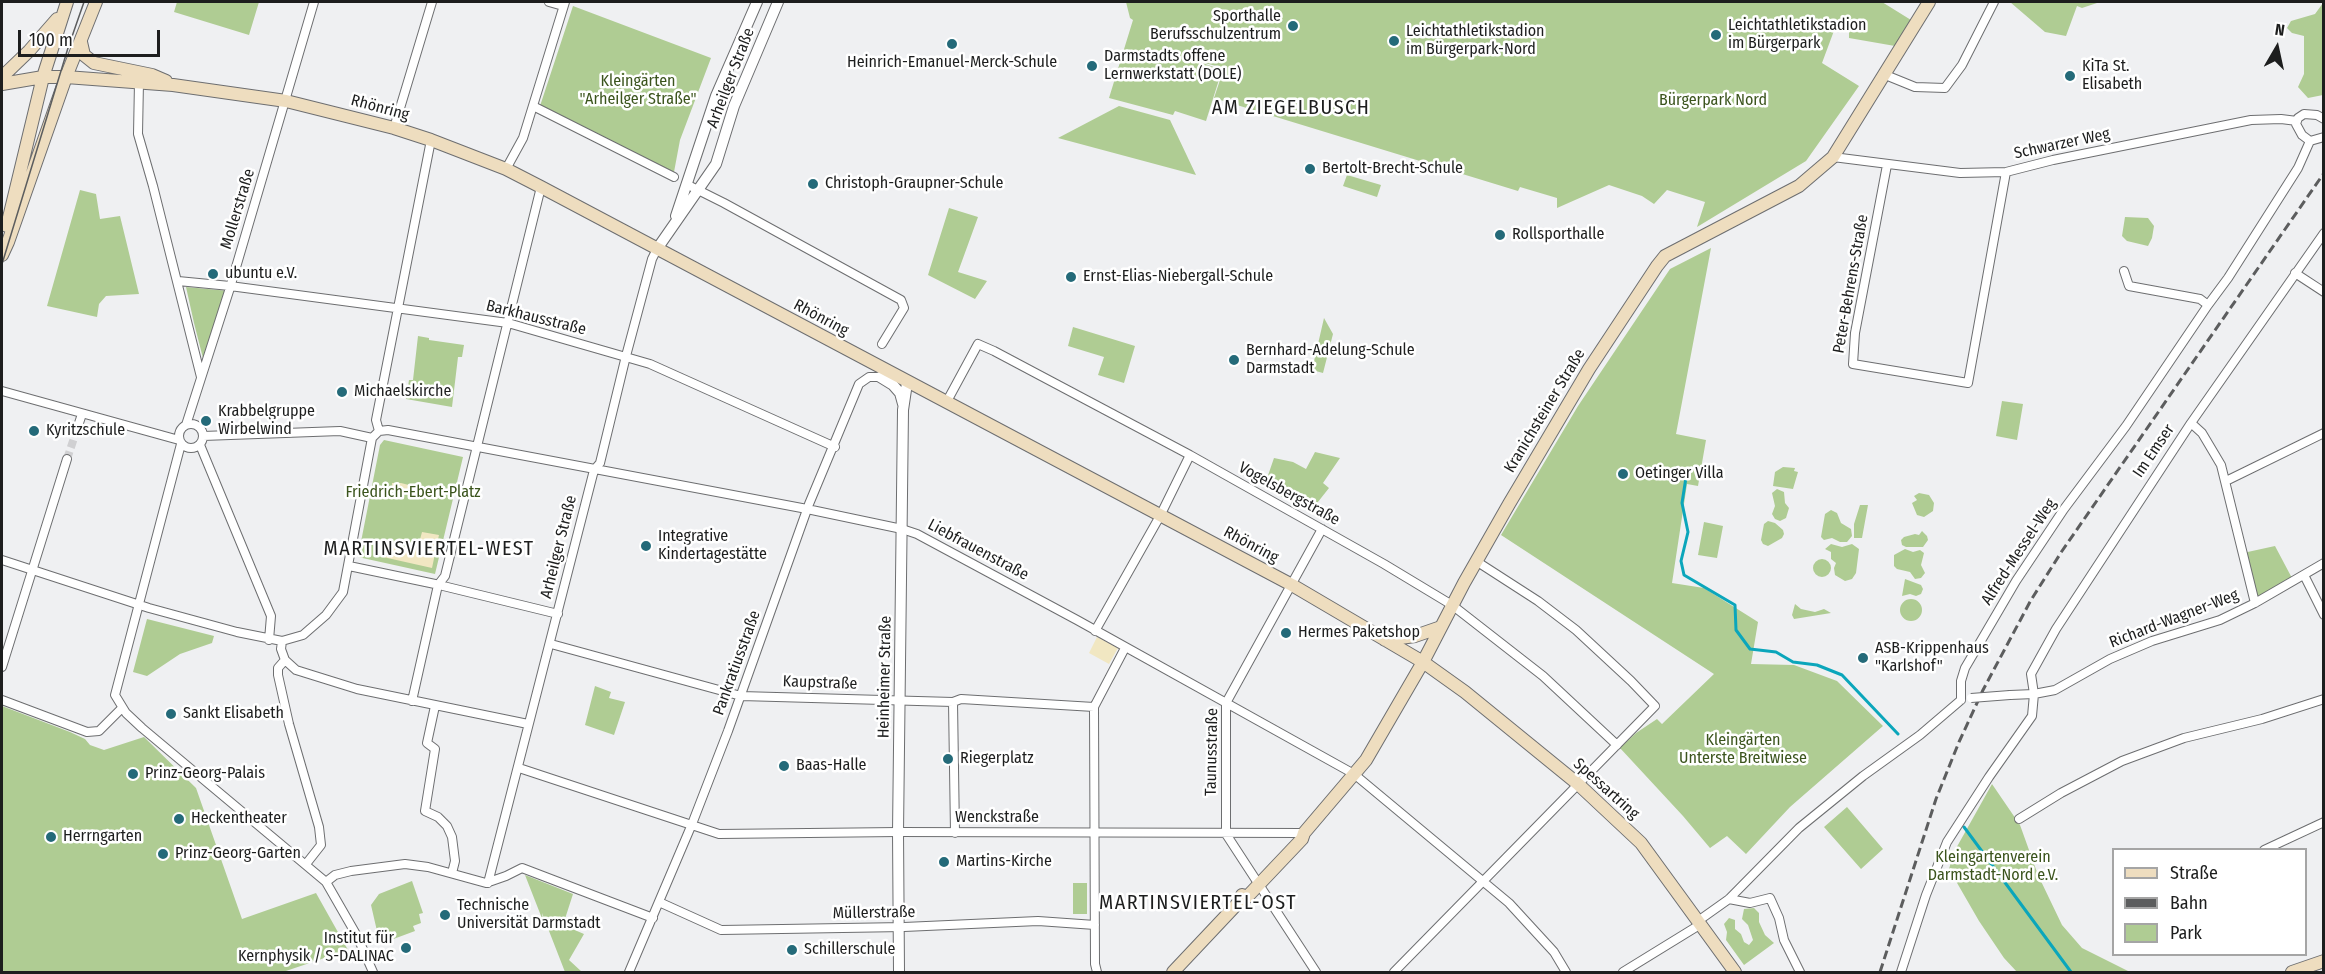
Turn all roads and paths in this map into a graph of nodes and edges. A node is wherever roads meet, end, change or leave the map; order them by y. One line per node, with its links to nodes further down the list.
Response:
1 (66, 2): 11 (main road)
2 (96, 2): 12 (main road)
3 (314, 2): 20 (street, Mollerstraße)
4 (432, 2): 24 (street)
5 (549, 2): 10 (street)
6 (757, 2): 33 (street, Arheilger Straße)
7 (778, 2): 35 (street, Arheilger Straße)
8 (1929, 2): 13 (main road, Kranichsteiner Straße)
9 (1994, 2): 13 (street)
10 (564, 4): 21 (street)
11 (60, 16): 14 (main road); 16 (main road)
12 (81, 42): 15 (main road); 19 (main road, Rhönring)
13 (1883, 74): 28 (main road, Kranichsteiner Straße)
14 (2, 77)
15 (66, 77): 16 (main road, Rhönring); 17 (main road, Rhönring); 39 (main road)
16 (43, 78): 18 (main road, Rhönring); 39 (main road)
17 (139, 82): 19 (main road, Rhönring); 42 (street)
18 (2, 84)
19 (173, 85): 20 (main road, Rhönring)
20 (286, 101): 24 (main road, Rhönring); 43 (street, Mollerstraße)
21 (533, 106): 30 (street); 32 (street)
22 (2324, 119): 23 (street, Schwarzer Weg)
23 (2297, 121): 27 (street); 31 (street, Schwarzer Weg)
24 (394, 128): 26 (main road, Rhönring)
25 (2323, 137): 27 (street)
26 (431, 140): 30 (main road, Rhönring); 46 (street)
27 (2310, 141): 45 (street, Alfred-Messel-Weg)
28 (1833, 157): 29 (street, Schwarzer Weg); 76 (main road, Kranichsteiner Straße)
29 (1887, 165): 31 (street, Schwarzer Weg); 31 (street, Peter-Behrens-Straße)
30 (506, 169): 34 (main road, Rhönring)
31 (2006, 172)
32 (674, 177)
33 (686, 184): 35 (street); 36 (street, Arheilger Straße)
34 (541, 187): 38 (main road, Rhönring); 47 (street)
35 (699, 190): 36 (street, Arheilger Straße); 49 (street)
36 (673, 225): 38 (street, Arheilger Straße)
37 (2324, 233): 41 (street, Im Emser)
38 (657, 249): 48 (main road, Rhönring); 50 (street, Arheilger Straße)
39 (2, 254)
40 (2124, 271): 45 (street)
41 (2295, 273): 44 (street); 58 (street, Im Emser)
42 (178, 281): 43 (street, Barkhausstraße); 52 (street)
43 (230, 286): 46 (street, Barkhausstraße); 52 (street, Mollerstraße)
44 (2324, 292)
45 (2208, 305): 103 (street, Alfred-Messel-Weg)
46 (398, 308): 47 (street, Barkhausstraße); 62 (street)
47 (508, 323): 50 (street, Barkhausstraße); 65 (street)
48 (819, 336): 51 (main road); 53 (main road, Rhönring)
49 (882, 344)
50 (626, 356): 66 (street, Barkhausstraße); 69 (street, Arheilger Straße)
51 (880, 377): 56 (street); 66 (street, Pankratiusstraße)
52 (202, 378): 59 (street, Mollerstraße)
53 (907, 383): 55 (main road, Rhönring); 56 (street, Heinheimer Straße)
54 (2, 391): 57 (street)
55 (946, 403): 67 (street, Vogelsbergstraße); 72 (main road, Rhönring)
56 (903, 404): 73 (street, Heinheimer Straße)
57 (82, 414): 60 (street); 64 (street)
58 (2191, 423): 70 (street); 98 (street, Im Emser)
59 (186, 425): 63 (street); 64 (street)
60 (76, 432)
61 (2324, 433): 70 (street)
62 (375, 434): 63 (street); 65 (street); 78 (street)
63 (201, 440): 64 (street); 90 (street)
64 (180, 442): 84 (street)
65 (477, 447): 69 (street, Liebfrauenstraße); 81 (street)
66 (835, 447): 71 (street, Pankratiusstraße)
67 (1190, 455): 72 (street); 74 (street, Vogelsbergstraße)
68 (68, 459): 79 (street)
69 (594, 470): 71 (street, Liebfrauenstraße); 86 (street, Arheilger Straße)
70 (2226, 481): 83 (street)
71 (807, 509): 73 (street, Liebfrauenstraße); 99 (street, Pankratiusstraße)
72 (1160, 516): 82 (main road, Rhönring); 89 (street)
73 (902, 529): 89 (street, Liebfrauenstraße); 102 (street, Heinheimer Straße)
74 (1322, 529): 82 (street, Taunusstraße); 85 (street, Vogelsbergstraße)
75 (2, 560): 79 (street)
76 (1476, 561): 85 (main road, Kranichsteiner Straße); 111 (street)
77 (2324, 563): 80 (street, Richard-Wagner-Weg)
78 (350, 566): 81 (street); 92 (street)
79 (31, 569): 84 (street); 97 (street)
80 (2304, 575): 83 (street, Richard-Wagner-Weg); 87 (street)
81 (438, 585): 86 (street); 104 (street)
82 (1292, 585): 91 (main road, Rhönring); 106 (street, Taunusstraße)
83 (2255, 603): 98 (street, Richard-Wagner-Weg)
84 (139, 605): 90 (street); 109 (street)
85 (1452, 605): 88 (main road, Kranichsteiner Straße); 111 (street, Vogelsbergstraße)
86 (558, 614): 93 (street, Arheilger Straße)
87 (2324, 615)
88 (1441, 627): 91 (main road); 96 (main road, Kranichsteiner Straße)
89 (1095, 631): 94 (street, Liebfrauenstraße)
90 (269, 640): 92 (street)
91 (1386, 640): 96 (main road, Rhönring)
92 (282, 641): 95 (street)
93 (551, 644): 99 (street, Kaupstraße); 110 (street, Arheilger Straße)
94 (1125, 648): 106 (street, Liebfrauenstraße); 108 (street)
95 (285, 660): 104 (street); 124 (street)
96 (1423, 662): 113 (main road, Kranichsteiner Straße); 114 (main road, Spessartring)
97 (2, 667)
98 (2034, 694): 103 (street, Richard-Wagner-Weg, bridge); 148 (street, Im Emser)
99 (741, 696): 102 (street, Kaupstraße); 117 (street, Pankratiusstraße)
100 (2324, 699): 115 (street)
101 (2, 700): 109 (street)
102 (900, 700): 105 (street, Kaupstraße); 118 (street, Heinheimer Straße)
103 (1961, 700): 130 (street)
104 (412, 701): 107 (street)
105 (953, 702): 108 (street, Kaupstraße); 119 (street)
106 (1226, 703): 113 (street, Liebfrauenstraße); 122 (street, Taunusstraße)
107 (435, 706): 110 (street); 125 (street)
108 (1094, 707): 120 (street)
109 (122, 708): 124 (street)
110 (528, 724): 112 (street, Arheilger Straße)
111 (1617, 745): 114 (street)
112 (519, 768): 117 (street, Wenckstraße); 128 (street, Arheilger Straße)
113 (1354, 774): 121 (main road, Kranichsteiner Straße); 126 (street, Liebfrauenstraße)
114 (1578, 784): 126 (street); 133 (main road, Spessartring)
115 (2019, 819)
116 (2324, 822): 123 (street)
117 (692, 824): 118 (street, Wenckstraße); 131 (street, Pankratiusstraße)
118 (898, 832): 119 (street, Wenckstraße); 135 (street, Heinheimer Straße)
119 (955, 833): 120 (street, Wenckstraße)
120 (1095, 833): 122 (street, Wenckstraße); 134 (street)
121 (1304, 833): 122 (street, Wenckstraße); 129 (main road, Kranichsteiner Straße)
122 (1226, 834): 129 (street)
123 (2266, 848)
124 (306, 864): 127 (street)
125 (452, 873): 127 (street); 128 (street)
126 (1483, 880): 143 (street); 144 (street, Liebfrauenstraße)
127 (326, 882): 137 (street)
128 (488, 883): 132 (street)
129 (1257, 883): 141 (main road, Kranichsteiner Straße); 142 (street)
130 (1729, 899): 133 (street); 147 (street)
131 (659, 902): 132 (street, Pankratiusstraße); 135 (street, Müllerstraße)
132 (653, 918): 138 (street, Pankratiusstraße)
133 (1700, 923): 145 (street); 146 (main road, Spessartring)
134 (1095, 925): 135 (street, Müllerstraße); 140 (street)
135 (898, 927): 139 (street, Heinheimer Straße)
136 (2324, 961): 149 (main road)
137 (373, 972)
138 (629, 972)
139 (899, 972)
140 (1097, 972)
141 (1173, 972)
142 (1316, 972)
143 (1394, 972)
144 (1566, 972)
145 (1623, 972)
146 (1735, 972)
147 (1800, 972)
148 (1901, 972)
149 (2292, 972)

